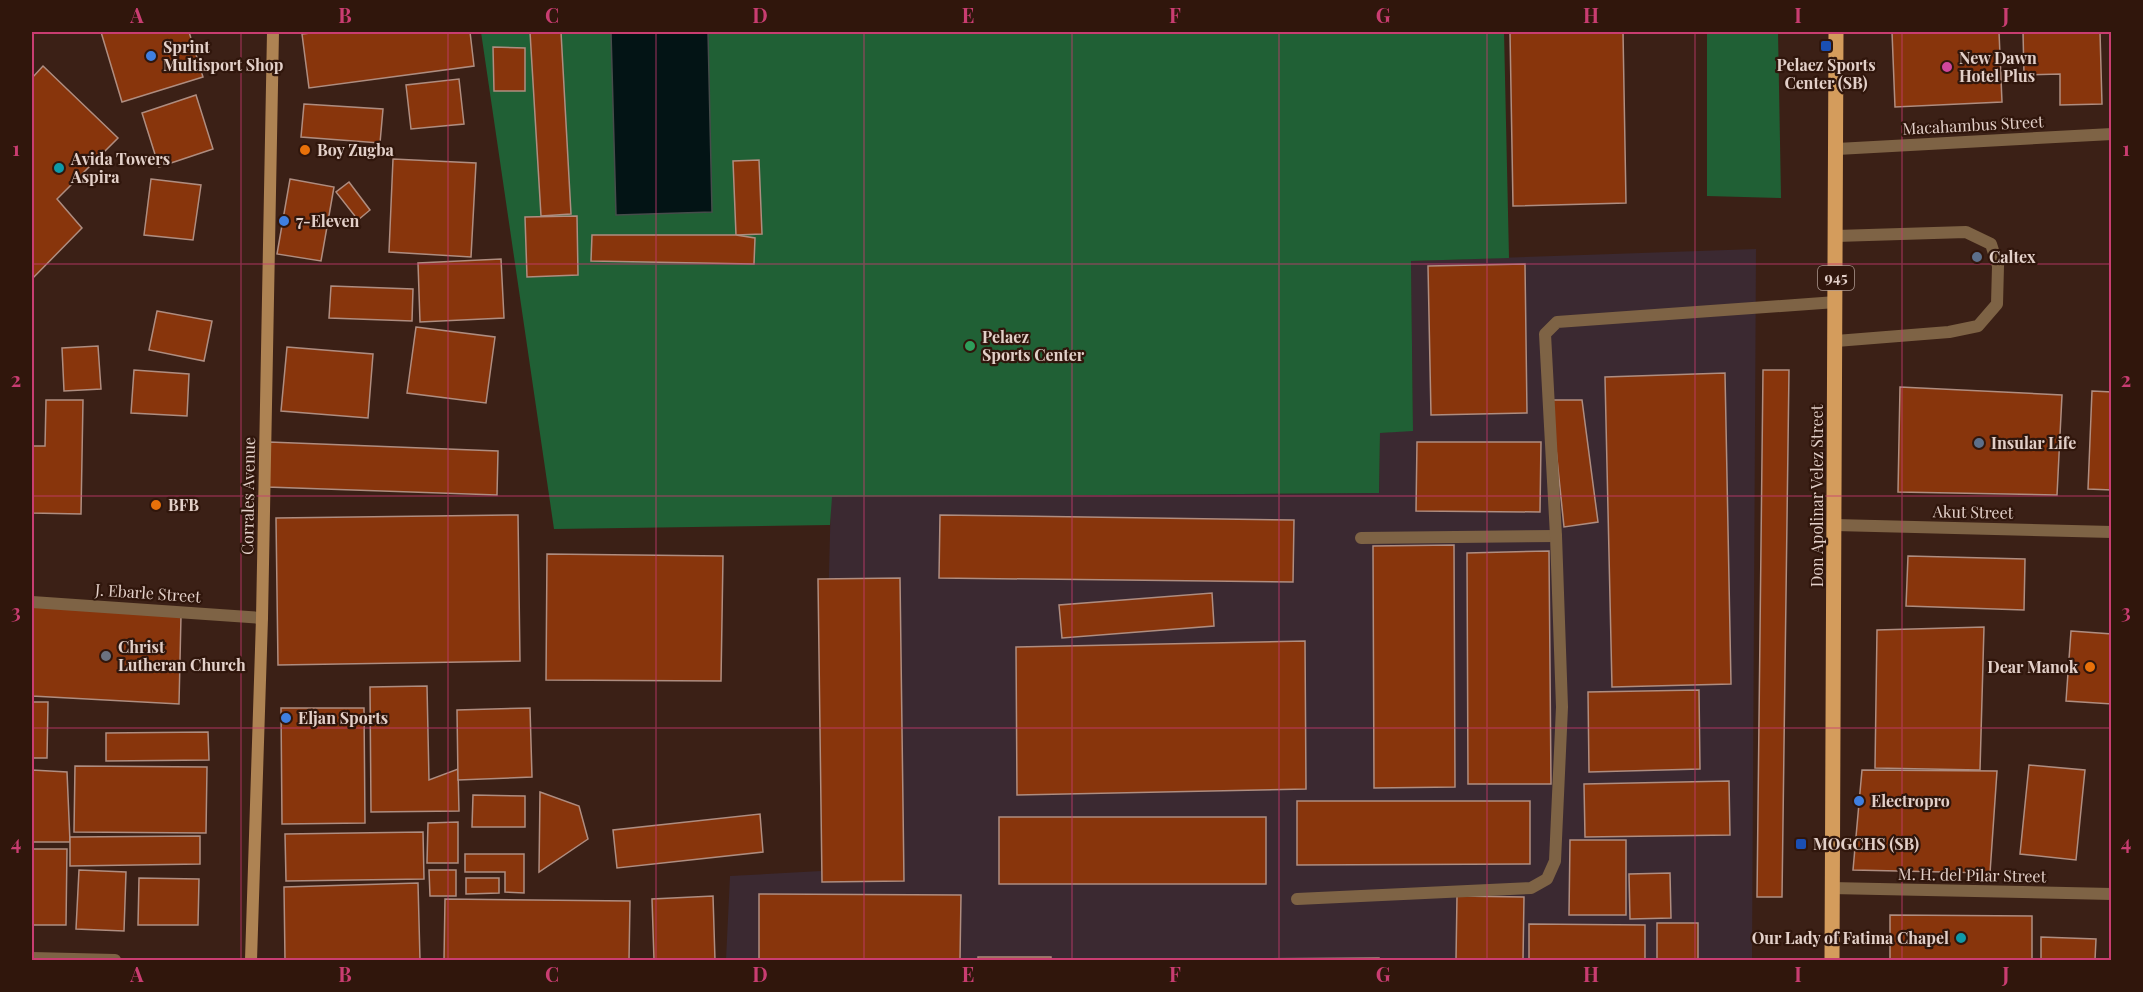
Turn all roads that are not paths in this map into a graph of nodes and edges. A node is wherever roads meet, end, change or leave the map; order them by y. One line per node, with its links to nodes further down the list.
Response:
1 (273, 32): 13 (main road, Corrales Avenue)
2 (1836, 32): 4 (main road, Don Apolinar Velez Street / 945)
3 (2112, 134): 4 (street, Macahambus Street)
4 (1837, 148): 5 (main road, Don Apolinar Velez Street / 945)
5 (1836, 236): 6 (main road, Don Apolinar Velez Street / 945); 7 (street)
6 (1836, 302): 7 (main road, Don Apolinar Velez Street / 945); 10 (street)
7 (1836, 341): 8 (main road, Don Apolinar Velez Street / 945)
8 (1835, 525): 9 (street, Akut Street); 14 (main road, Don Apolinar Velez Street / 945)
9 (2112, 532)
10 (1556, 536): 11 (street); 16 (street)
11 (1362, 538)
12 (32, 602): 13 (street, J. Ebarle Street)
13 (262, 618): 19 (main road, Corrales Avenue)
14 (1832, 888): 15 (street, M. H. del Pilar Street); 20 (main road, Don Apolinar Velez Street / 945)
15 (2112, 894)
16 (1297, 899)
17 (32, 958): 18 (street)
18 (115, 960)
19 (250, 960)
20 (1832, 960)

